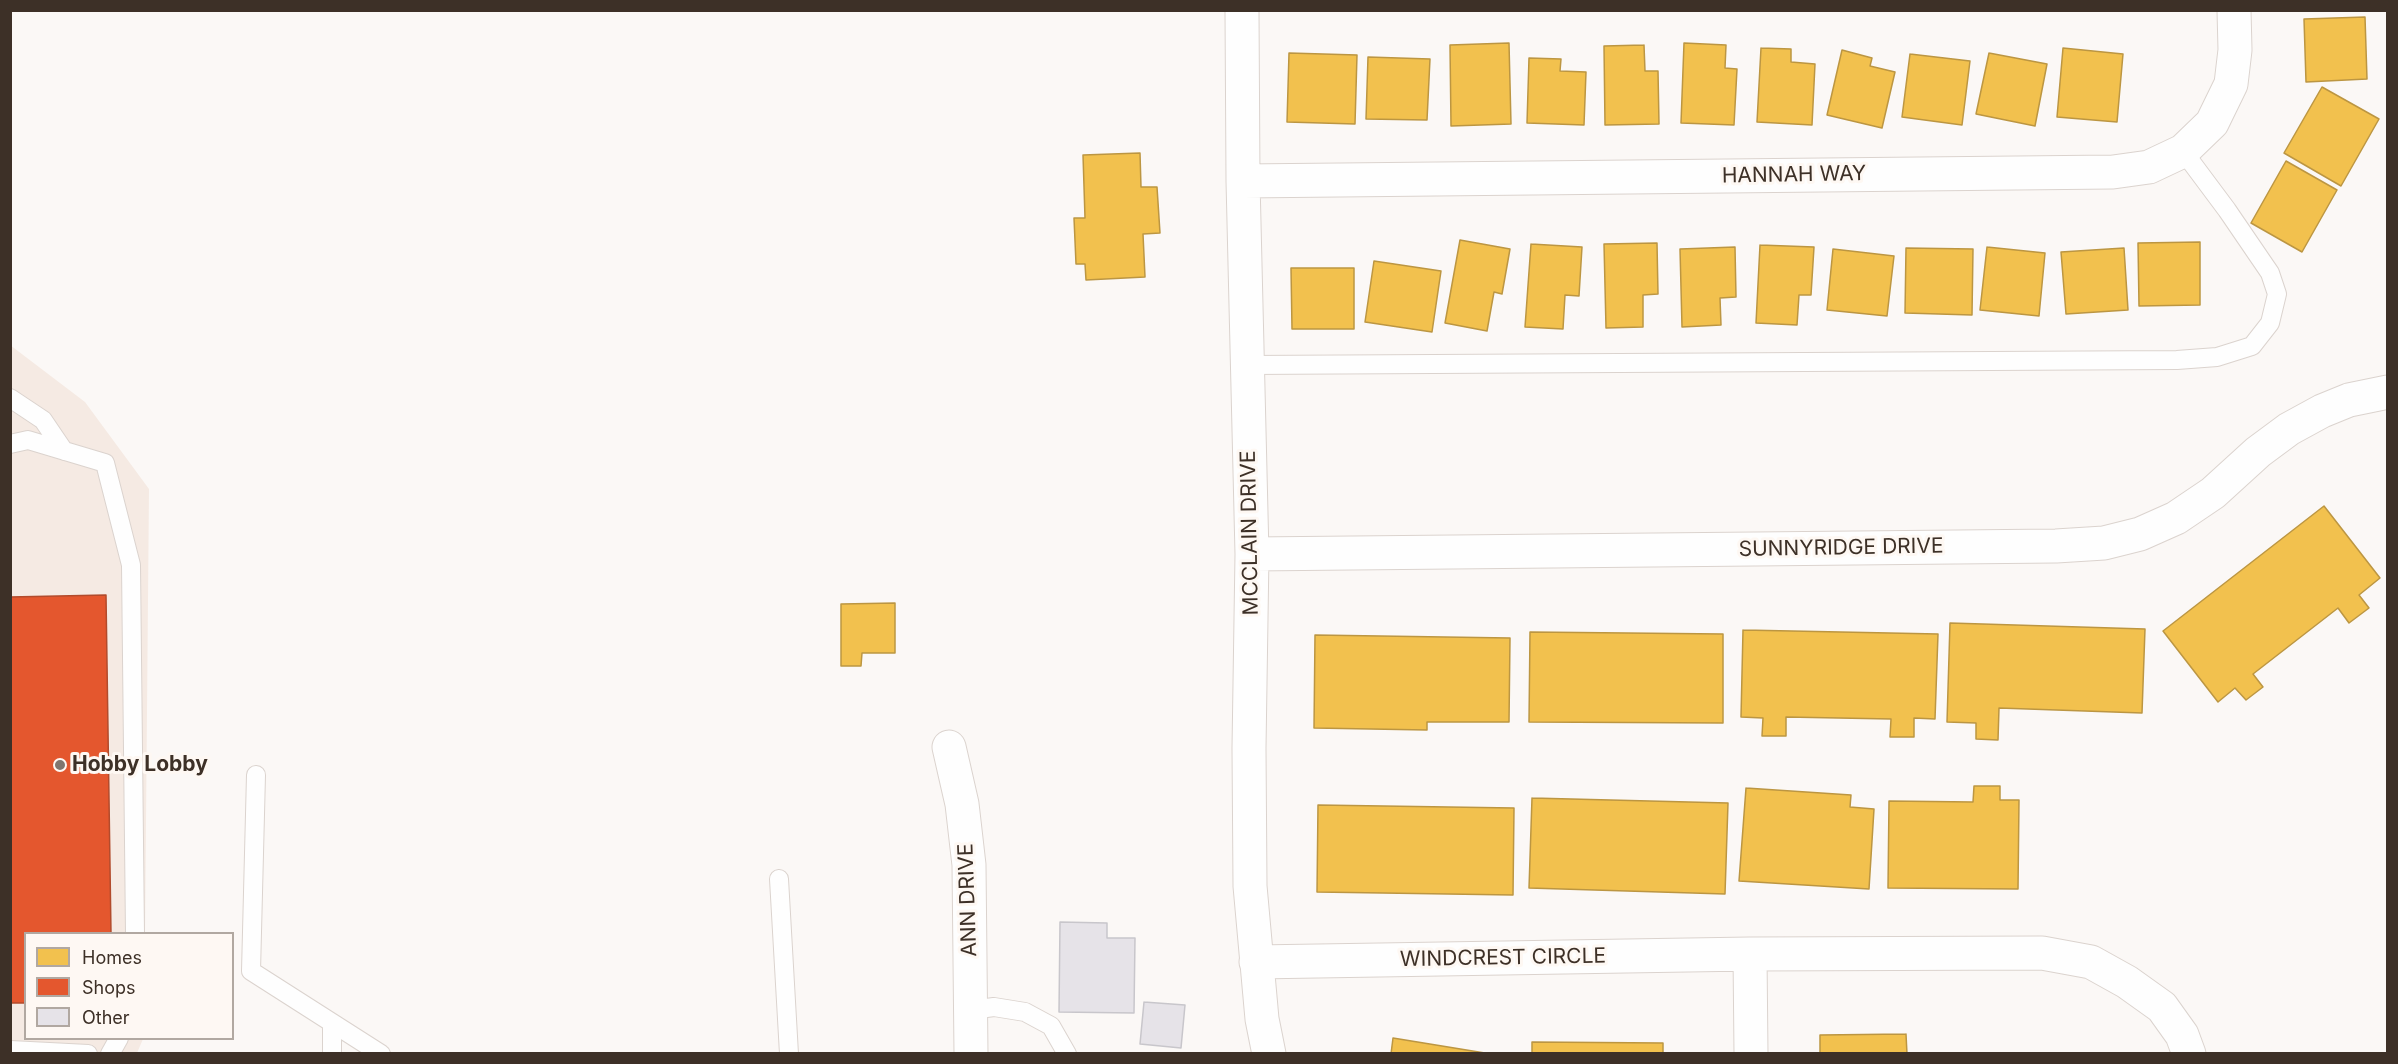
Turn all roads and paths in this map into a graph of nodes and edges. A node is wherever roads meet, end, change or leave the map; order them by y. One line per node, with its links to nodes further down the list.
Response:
1 (1242, 10): 4 (street, MCCLAIN DRIVE)
2 (2234, 10): 3 (street, HANNAH WAY)
3 (2183, 151): 4 (street, HANNAH WAY); 5 (lane)
4 (1243, 181): 5 (street, MCCLAIN DRIVE)
5 (1247, 365): 10 (street, MCCLAIN DRIVE)
6 (2388, 392): 10 (street, SUNNYRIDGE DRIVE)
7 (10, 398): 9 (lane)
8 (10, 444): 9 (lane)
9 (64, 451): 14 (lane)
10 (1252, 554): 16 (street, MCCLAIN DRIVE)
11 (950, 747): 17 (street, ANN DRIVE)
12 (256, 775): 18 (lane)
13 (779, 879): 23 (lane)
14 (135, 932)
15 (1750, 954): 16 (street, WINDCREST CIRCLE); 27 (street); 28 (street, WINDCREST CIRCLE)
16 (1256, 962): 26 (street, MCCLAIN DRIVE)
17 (971, 1010): 24 (street, ANN DRIVE); 25 (lane)
18 (332, 1023): 21 (lane); 22 (lane)
19 (10, 1050): 20 (lane)
20 (88, 1053)
21 (332, 1053)
22 (381, 1053)
23 (789, 1053)
24 (971, 1053)
25 (1067, 1053)
26 (1269, 1053)
27 (1751, 1053)
28 (2189, 1053)

